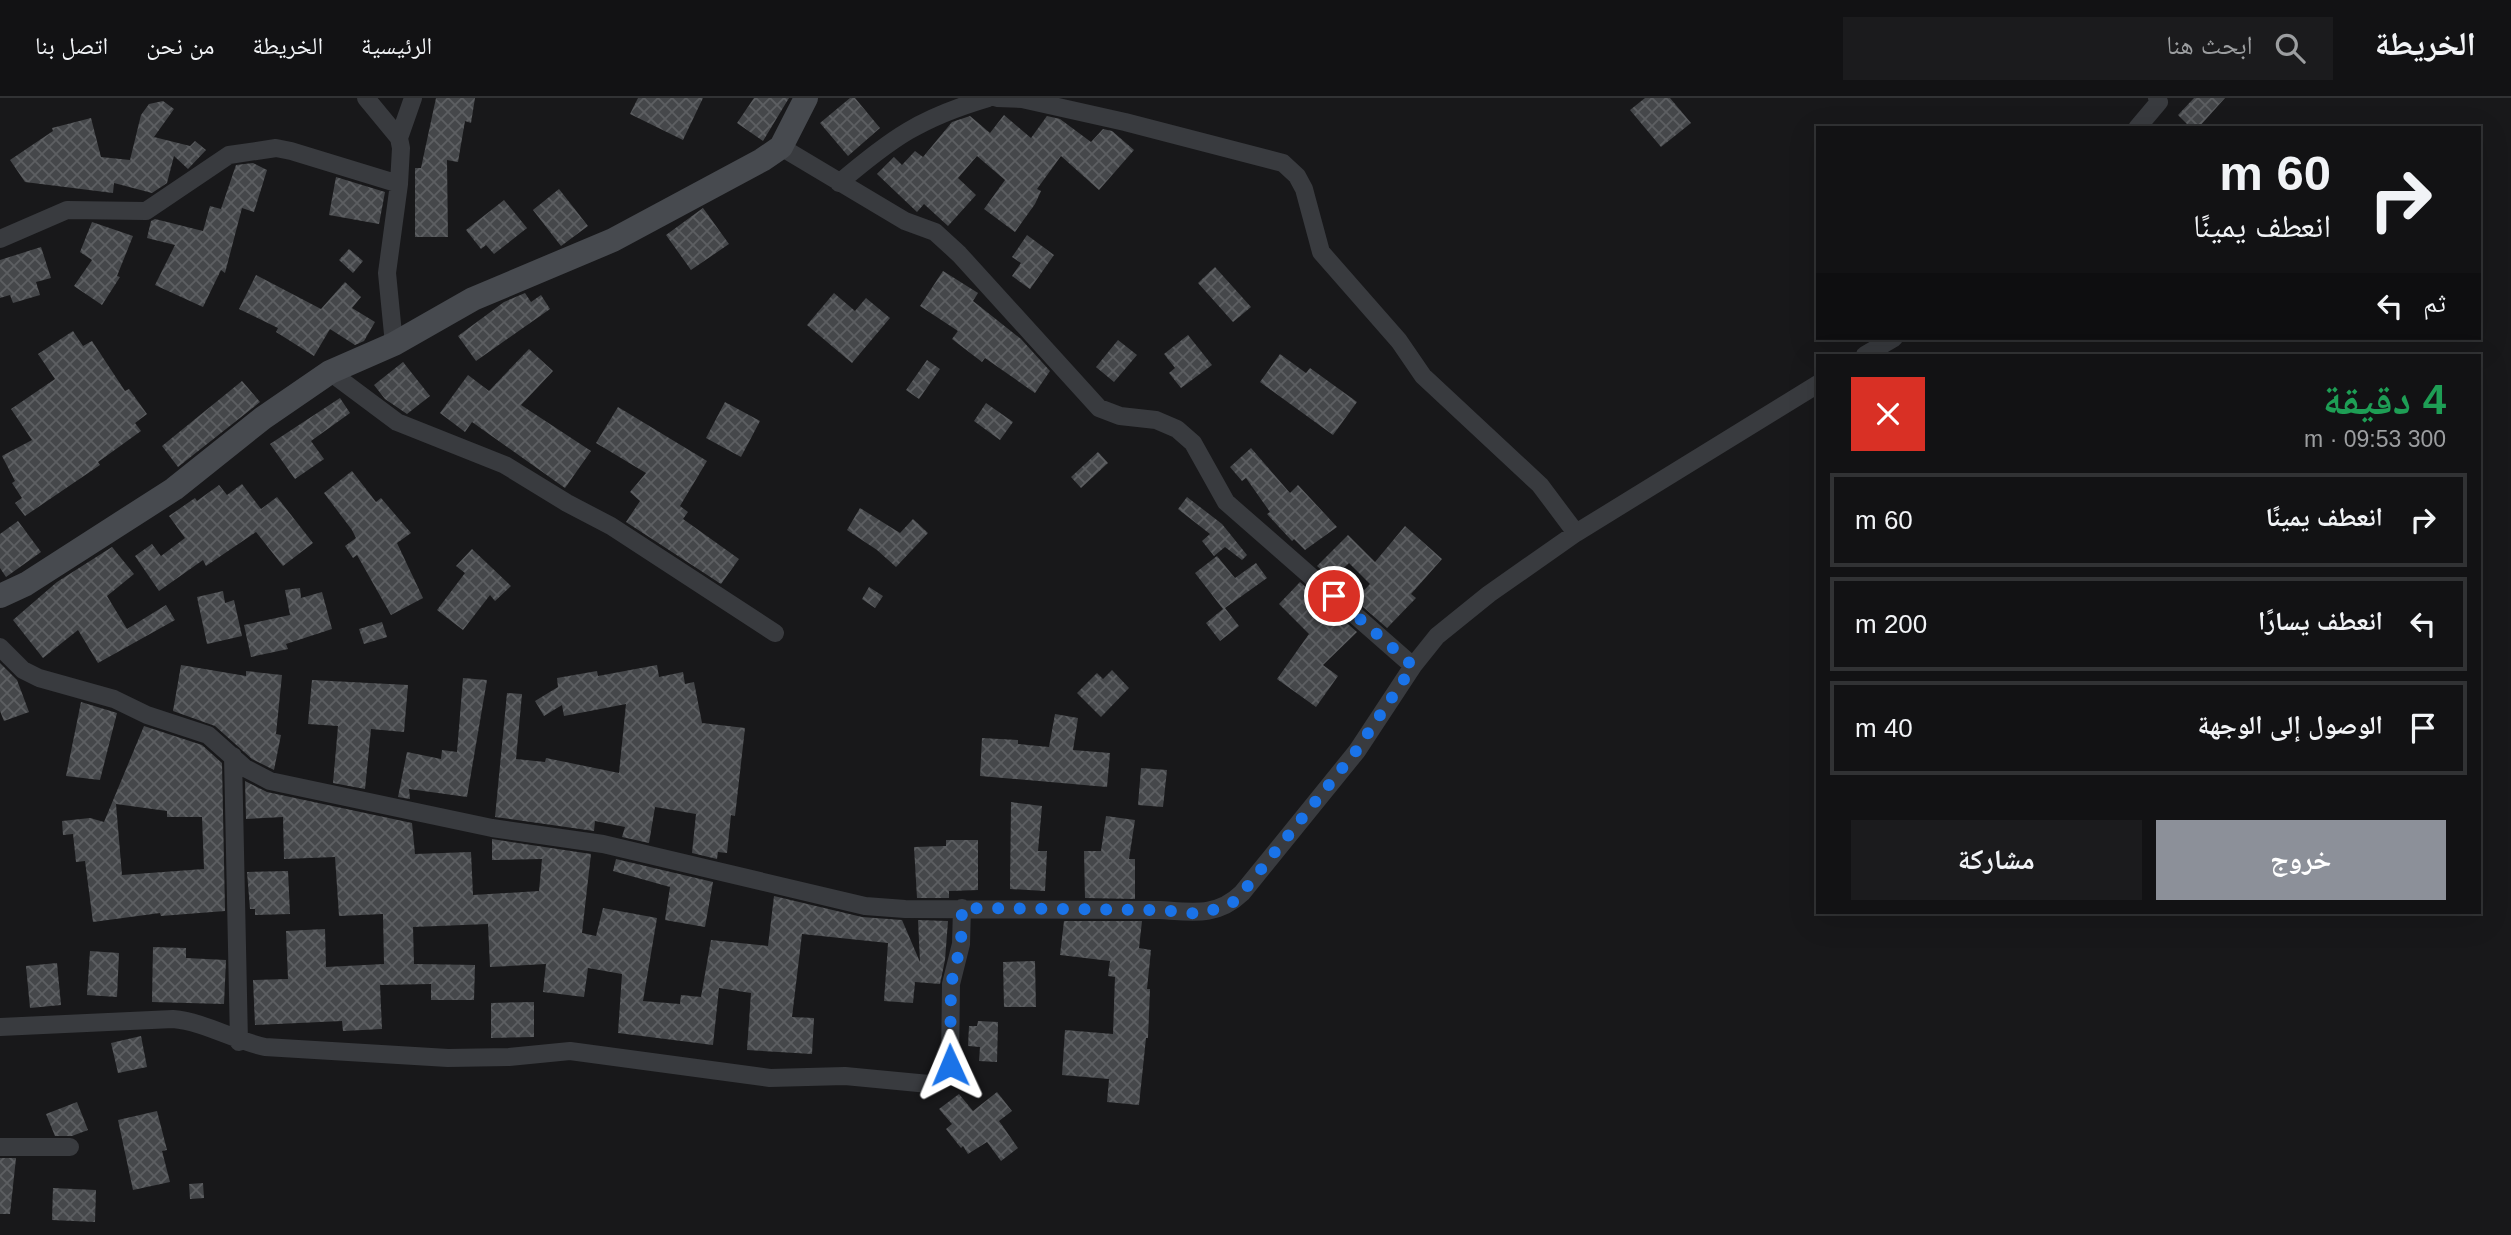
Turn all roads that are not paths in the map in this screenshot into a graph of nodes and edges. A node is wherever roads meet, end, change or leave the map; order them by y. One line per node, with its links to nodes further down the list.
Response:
1 (366, 98): 8 (street)
2 (413, 98): 8 (street)
3 (806, 98): 9 (street)
4 (988, 98): 10 (street)
5 (997, 98): 18 (street)
6 (2157, 98): 7 (street)
7 (2139, 126)
8 (399, 138): 11 (street)
9 (781, 147): 10 (street); 14 (street)
10 (839, 183): 22 (street)
11 (399, 184): 12 (street); 14 (street)
12 (0, 239)
13 (1891, 340): 15 (street)
14 (394, 344): 16 (street)
15 (1867, 354)
16 (330, 372): 19 (street); 20 (street)
17 (1816, 385): 18 (street)
18 (1576, 533): 22 (street)
19 (0, 596)
20 (775, 633)
21 (0, 647): 23 (street)
22 (1413, 666): 24 (street)
23 (233, 756): 24 (street); 26 (street)
24 (962, 908): 26 (street)
25 (0, 1027): 26 (street)
26 (239, 1042)
27 (0, 1147): 28 (street)
28 (70, 1147)

